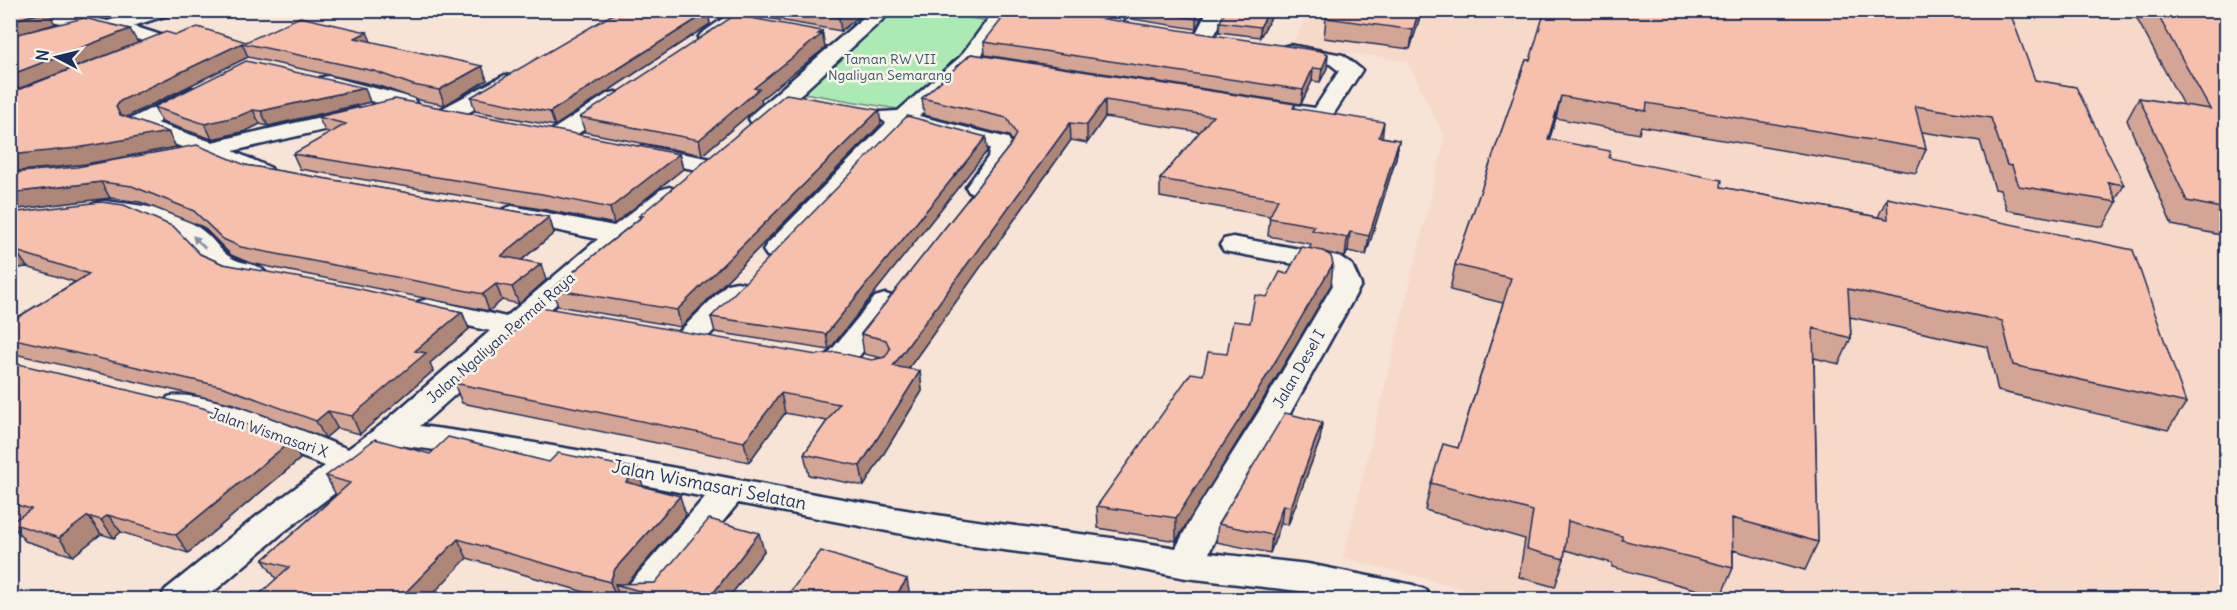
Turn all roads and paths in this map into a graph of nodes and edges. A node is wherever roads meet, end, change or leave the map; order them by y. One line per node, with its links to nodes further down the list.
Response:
1 (25, 10): 10 (street)
2 (164, 10): 10 (street)
3 (884, 10): 35 (street, Jalan Ngaliyan Permai Raya)
4 (1218, 10): 13 (street)
5 (1014, 11): 18 (street)
6 (702, 14): 7 (street)
7 (747, 18): 16 (street)
8 (1087, 21): 9 (street)
9 (1119, 21)
10 (98, 25): 11 (street); 17 (street)
11 (50, 35)
12 (1180, 36): 13 (street)
13 (1203, 39): 14 (street)
14 (1226, 42)
15 (1270, 48): 25 (street)
16 (691, 49)
17 (131, 55)
18 (967, 61): 19 (street); 28 (street)
19 (989, 64)
20 (521, 73): 27 (street)
21 (303, 77): 24 (street)
22 (209, 86): 33 (street)
23 (635, 86): 31 (street)
24 (408, 105): 27 (street); 33 (street)
25 (1265, 108)
26 (871, 113): 28 (street)
27 (450, 114): 29 (street)
28 (903, 119): 38 (street); 47 (street)
29 (486, 121)
30 (534, 132): 31 (street)
31 (557, 137): 32 (street)
32 (585, 141)
33 (211, 149): 36 (street); 37 (street)
34 (627, 150): 35 (street)
35 (724, 150): 41 (street, Jalan Ngaliyan Permai Raya)
36 (168, 159)
37 (287, 177)
38 (962, 207)
39 (489, 211): 41 (street)
40 (75, 212): 43 (street, one-way to 40)
41 (619, 235): 46 (street, Jalan Ngaliyan Permai Raya)
42 (1233, 245): 53 (street, Jalan Desel I)
43 (278, 278)
44 (897, 288): 48 (street)
45 (402, 303): 46 (street)
46 (535, 319): 50 (street, Jalan Ngaliyan Permai Raya)
47 (722, 345)
48 (810, 361)
49 (153, 397): 51 (street, Jalan Wismasari X)
50 (392, 433): 51 (street); 52 (street, Jalan Wismasari Selatan)
51 (352, 463): 54 (street)
52 (729, 490): 53 (street, Jalan Wismasari Selatan); 55 (street)
53 (1186, 564): 56 (street, Jalan Wismasari Selatan)
54 (178, 600)
55 (637, 600)
56 (1413, 600)

